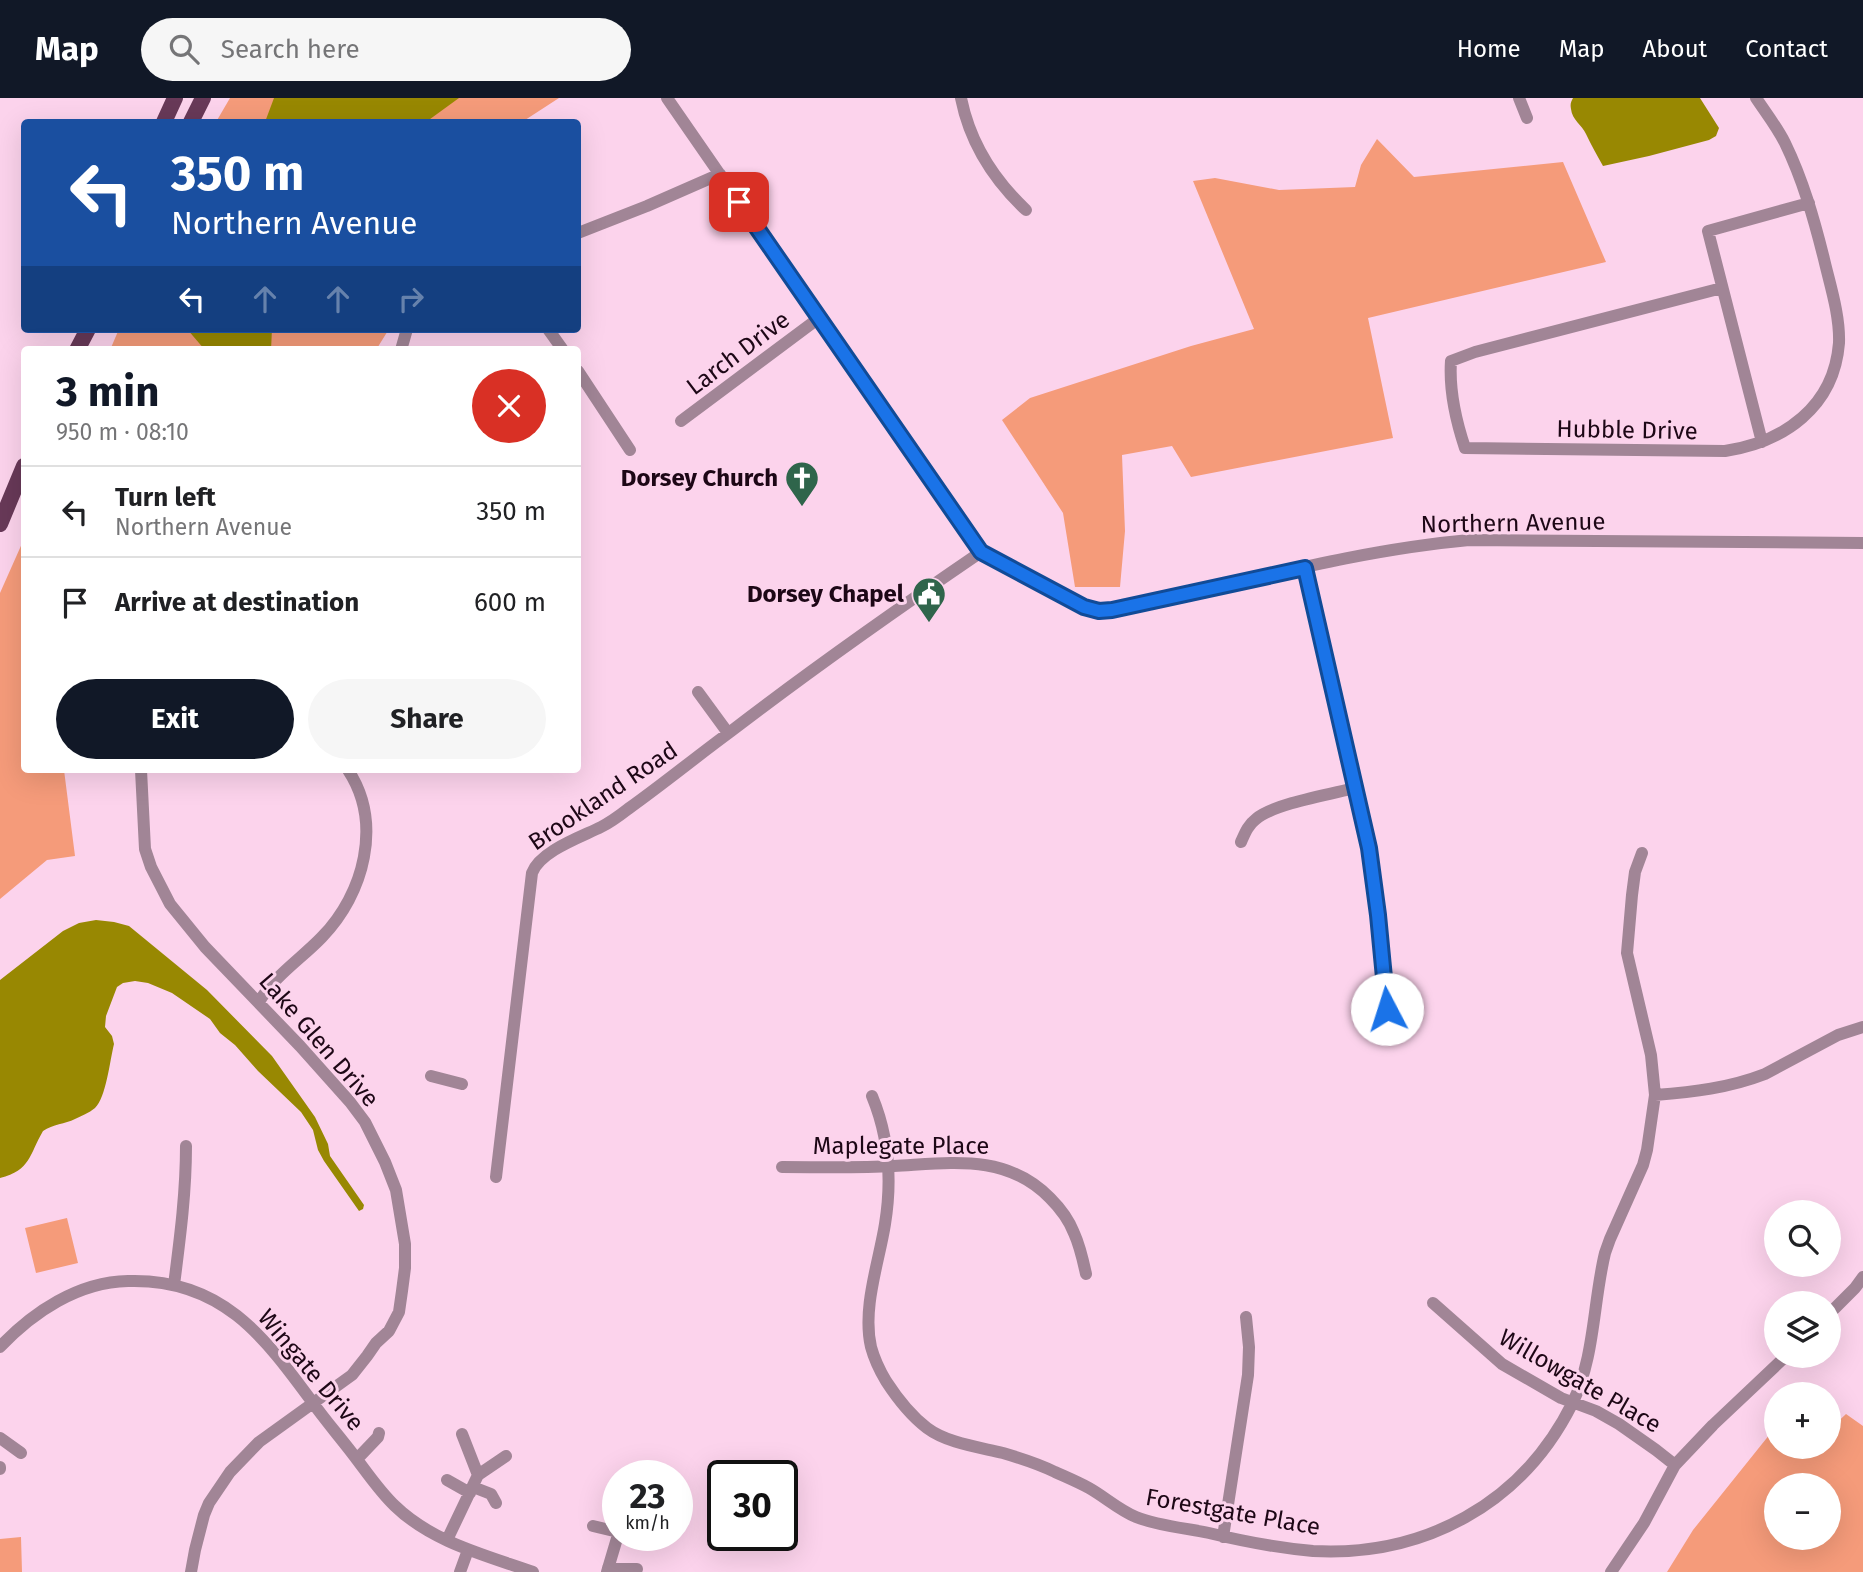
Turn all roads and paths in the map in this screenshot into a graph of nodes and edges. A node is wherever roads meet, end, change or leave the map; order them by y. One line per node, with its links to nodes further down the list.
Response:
1 (173, 98): 8 (main road)
2 (201, 98): 9 (main road)
3 (667, 98): 10 (street, Northern Avenue)
4 (961, 98): 12 (street)
5 (1519, 98): 7 (street)
6 (1756, 98): 11 (street, Hubble Drive)
7 (1527, 118)
8 (164, 119)
9 (191, 119)
10 (720, 174): 13 (street); 15 (street, Northern Avenue)
11 (1809, 203): 14 (street); 18 (street, Hubble Drive)
12 (1026, 210)
13 (581, 232)
14 (1722, 288): 18 (street); 18 (street, Hubble Drive)
15 (819, 318): 17 (street, Larch Drive); 23 (street, Northern Avenue)
16 (581, 376): 19 (street)
17 (681, 421)
18 (1762, 442)
19 (630, 450)
20 (21, 473): 21 (main road)
21 (0, 524)
22 (1863, 543): 24 (street, Northern Avenue)
23 (981, 552): 24 (street, Northern Avenue); 26 (street, Brookland Road)
24 (1305, 568): 29 (street)
25 (698, 692): 26 (street)
26 (728, 733): 42 (street, Brookland Road)
27 (141, 773): 32 (street, Lake Glen Drive)
28 (350, 773): 32 (street)
29 (1355, 788): 30 (street); 33 (street)
30 (1241, 842)
31 (1642, 853): 37 (street, Forestgate Place)
32 (259, 1002): 52 (street, Lake Glen Drive)
33 (1396, 1022)
34 (1863, 1027): 37 (street)
35 (431, 1076): 36 (street)
36 (462, 1084)
37 (1655, 1095): 51 (street, Forestgate Place)
38 (872, 1096): 40 (street, Forestgate Place)
39 (186, 1146): 45 (street)
40 (888, 1166): 41 (street, Maplegate Place); 43 (street, Maplegate Place); 65 (street, Forestgate Place)
41 (782, 1167)
42 (496, 1177)
43 (1086, 1274)
44 (1863, 1276): 46 (street)
45 (174, 1285): 49 (street, Wingate Drive); 52 (street, Wingate Drive)
46 (1841, 1302)
47 (1433, 1303): 51 (street, Willowgate Place)
48 (1246, 1317): 65 (street)
49 (0, 1347)
50 (1773, 1368): 59 (street)
51 (1573, 1402): 59 (street, Willowgate Place); 65 (street, Forestgate Place)
52 (313, 1404): 58 (street, Wingate Drive); 71 (street, Lake Glen Drive)
53 (379, 1433): 58 (street)
54 (462, 1434): 61 (street)
55 (0, 1438): 56 (street)
56 (21, 1453)
57 (506, 1456): 61 (street)
58 (357, 1459): 66 (street, Wingate Drive)
59 (1675, 1465): 74 (street)
60 (447, 1480): 61 (street)
61 (474, 1485): 62 (street); 66 (street)
62 (496, 1503)
63 (593, 1526): 64 (street)
64 (602, 1529)
65 (1223, 1537)
66 (447, 1541): 67 (street, Wingate Drive)
67 (468, 1550): 72 (street); 73 (street, Wingate Drive)
68 (613, 1551): 70 (street)
69 (637, 1569): 70 (street)
70 (607, 1570)
71 (191, 1572)
72 (460, 1572)
73 (533, 1572)
74 (1611, 1572)

